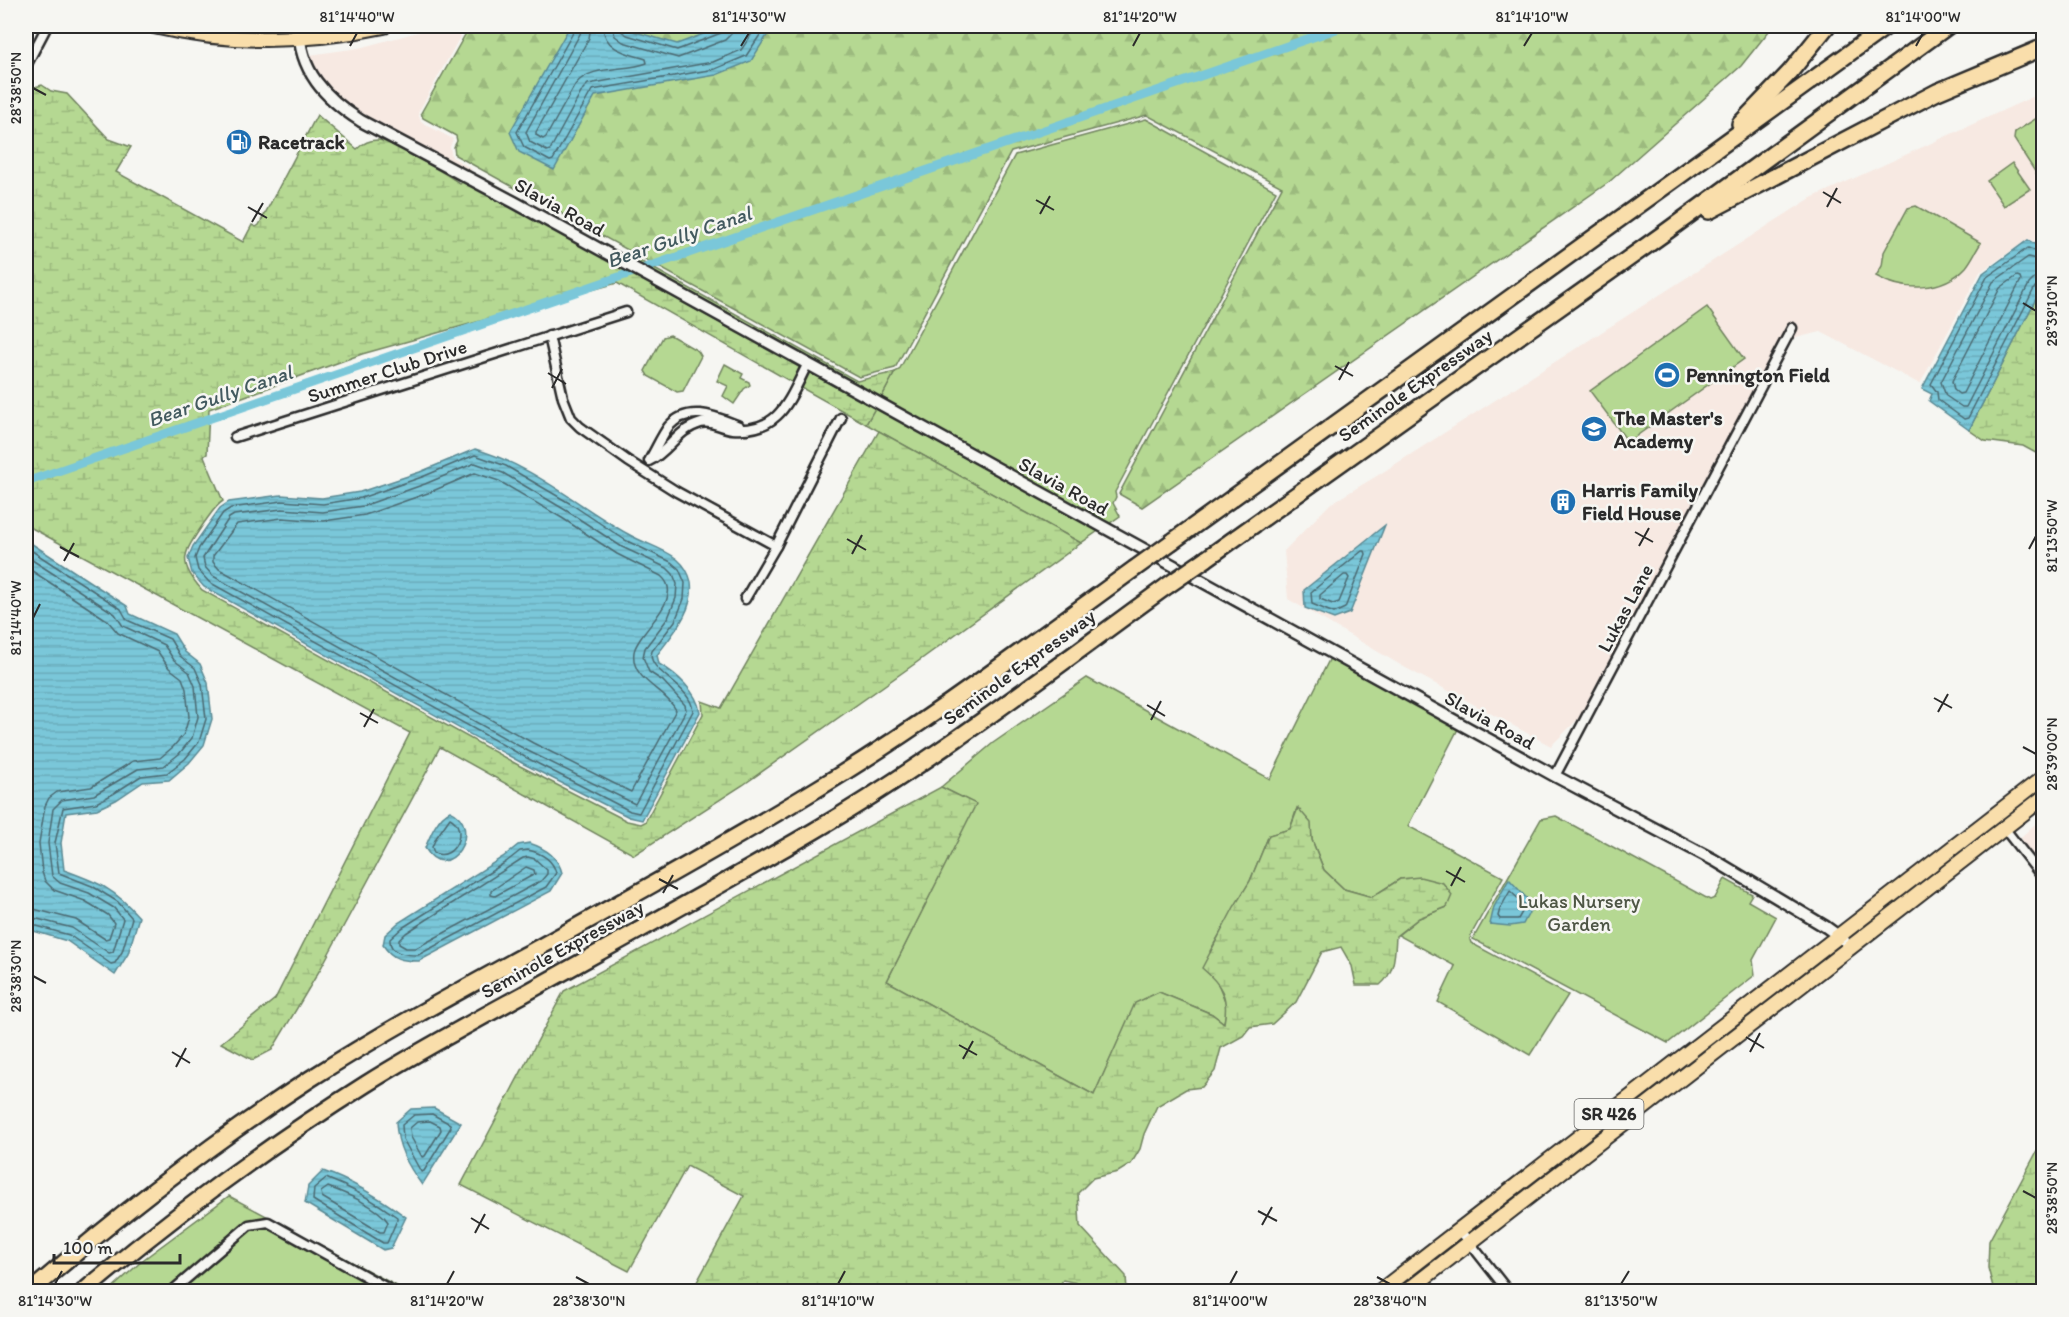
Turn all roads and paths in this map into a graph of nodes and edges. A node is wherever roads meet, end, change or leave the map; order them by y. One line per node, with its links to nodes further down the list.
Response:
1 (47, 26): 9 (street)
2 (154, 26): 7 (main road)
3 (384, 26): 7 (main road)
4 (1827, 26): 10 (highway)
5 (1887, 26): 10 (highway, Seminole Expressway)
6 (1948, 26): 11 (highway, Seminole Expressway)
7 (299, 32): 15 (street, Slavia Road)
8 (2043, 47): 11 (highway)
9 (26, 66)
10 (1705, 158): 30 (highway, Seminole Expressway, bridge)
11 (1663, 234): 31 (highway, Seminole Expressway, bridge)
12 (626, 312): 14 (street, Summer Club Drive)
13 (1792, 328): 21 (street, Lukas Lane)
14 (549, 336): 17 (street, Summer Club Drive); 18 (street)
15 (807, 365): 18 (street); 21 (street, Slavia Road)
16 (841, 418): 19 (street)
17 (235, 437)
18 (644, 470): 19 (street)
19 (776, 546): 20 (street)
20 (745, 599)
21 (1555, 777): 26 (street, Slavia Road)
22 (2043, 777): 26 (main road, SR 426)
23 (2043, 797): 24 (main road, SR 426)
24 (2004, 828): 25 (street); 27 (main road, SR 426)
25 (2043, 879)
26 (1838, 936): 27 (street, Slavia Road); 28 (main road, SR 426)
27 (1852, 946): 29 (main road, SR 426)
28 (1459, 1229): 29 (street); 34 (main road, SR 426)
29 (1469, 1242): 35 (main road, SR 426); 36 (street)
30 (30, 1292)
31 (82, 1292)
32 (171, 1292): 33 (street)
33 (394, 1292)
34 (1379, 1292)
35 (1406, 1292)
36 (1496, 1292)

